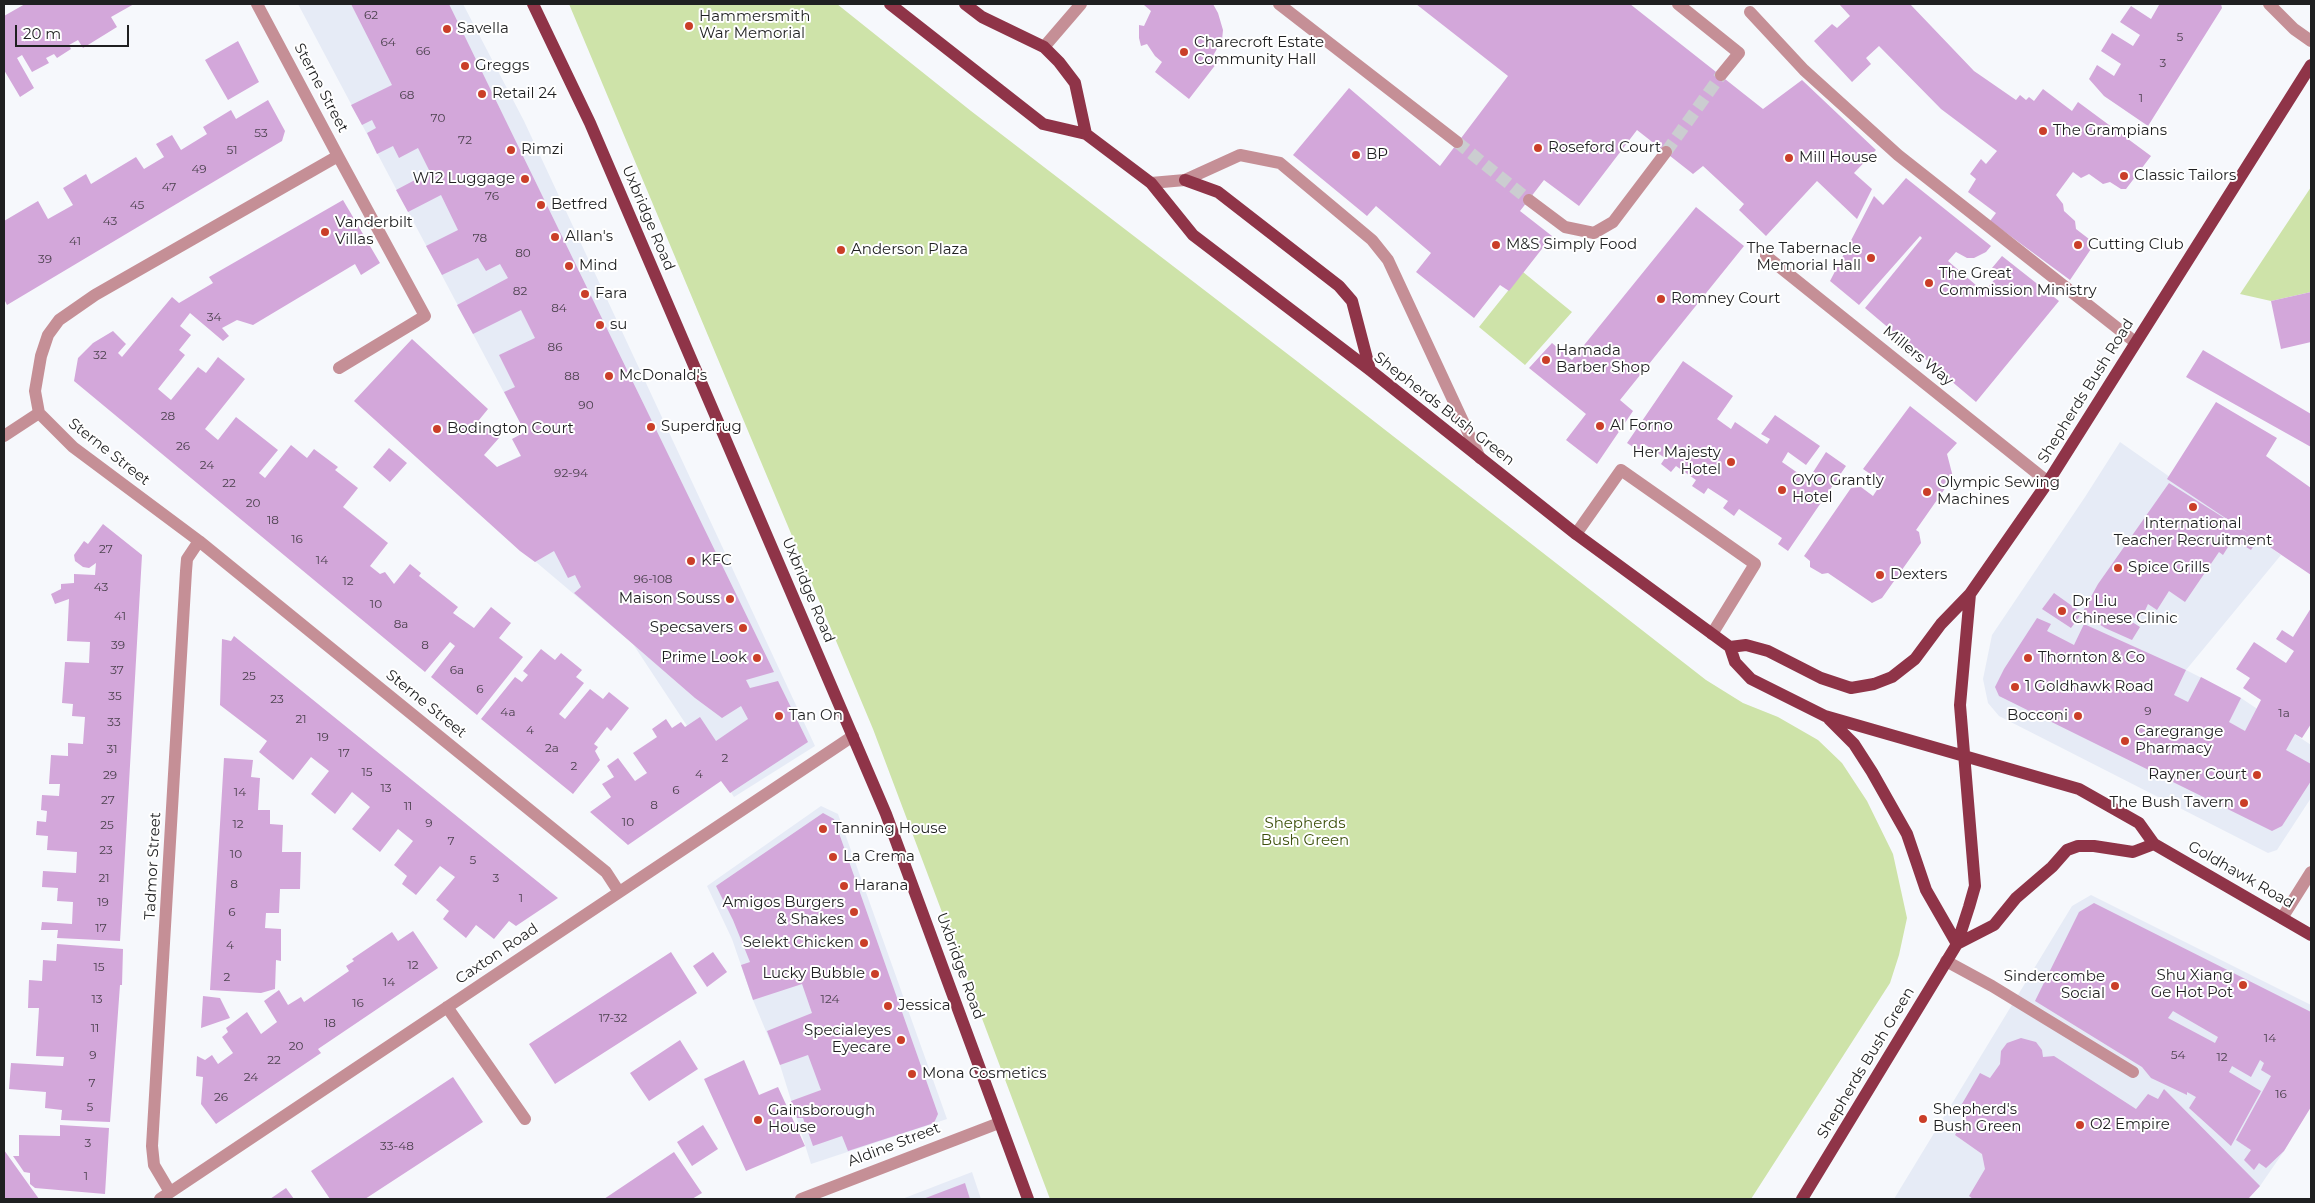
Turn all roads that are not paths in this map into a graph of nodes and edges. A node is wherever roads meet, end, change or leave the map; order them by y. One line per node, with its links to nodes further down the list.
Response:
1 (257, 4): 17 (street, Sterne Street)
2 (533, 4): 35 (main road, Uxbridge Road)
3 (890, 4): 14 (main road, Shepherds Bush Green)
4 (965, 4): 11 (main road)
5 (1081, 4): 11 (street)
6 (1279, 4): 15 (street)
7 (1678, 4): 13 (street)
8 (2269, 4): 10 (street)
9 (1750, 12): 22 (street)
10 (2311, 41)
11 (1044, 47): 14 (main road)
12 (2311, 66): 22 (main road, Shepherds Bush Road)
13 (1721, 75)
14 (1086, 134): 19 (main road, Shepherds Bush Green)
15 (1457, 142)
16 (1666, 152): 20 (street)
17 (338, 156): 23 (street); 25 (street, Sterne Street)
18 (1185, 180): 19 (street); 24 (main road); 27 (street)
19 (1151, 183): 24 (main road, Shepherds Bush Green)
20 (1529, 200)
21 (1766, 256): 28 (street, Millers Way)
22 (2135, 342): 28 (main road, Shepherds Bush Road)
23 (339, 368)
24 (1370, 370): 27 (main road, Shepherds Bush Green)
25 (39, 413): 26 (street); 30 (street, Sterne Street)
26 (4, 436)
27 (1480, 458): 29 (main road, Shepherds Bush Green)
28 (2048, 482): 31 (main road, Shepherds Bush Road)
29 (1576, 534): 32 (main road, Shepherds Bush Green); 32 (street)
30 (199, 541): 39 (street, Sterne Street); 48 (street, Tadmor Street)
31 (1970, 594): 33 (main road); 36 (main road, Shepherds Bush Road)
32 (1712, 634): 33 (main road, Shepherds Bush Green)
33 (1730, 647): 34 (main road, Shepherds Bush Green)
34 (1825, 716): 36 (main road, Shepherds Bush Green); 42 (main road, Shepherds Bush Green)
35 (853, 736): 39 (street, Caxton Road); 47 (main road, Uxbridge Road)
36 (1963, 754): 37 (main road, Goldhawk Road); 42 (main road, Shepherds Bush Green)
37 (2154, 844): 40 (main road, Goldhawk Road); 42 (main road)
38 (2311, 872): 40 (street)
39 (619, 892): 44 (street, Caxton Road)
40 (2282, 918): 41 (main road, Goldhawk Road)
41 (2311, 935)
42 (1956, 944): 43 (main road, Shepherds Bush Green)
43 (1946, 961): 45 (street); 51 (main road, Shepherds Bush Green)
44 (448, 1007): 46 (street); 48 (street, Caxton Road)
45 (2133, 1072)
46 (525, 1119)
47 (999, 1123): 49 (street, Aldine Street); 50 (main road, Uxbridge Road)
48 (165, 1196)
49 (801, 1199)
50 (1028, 1199)
51 (1802, 1199)

